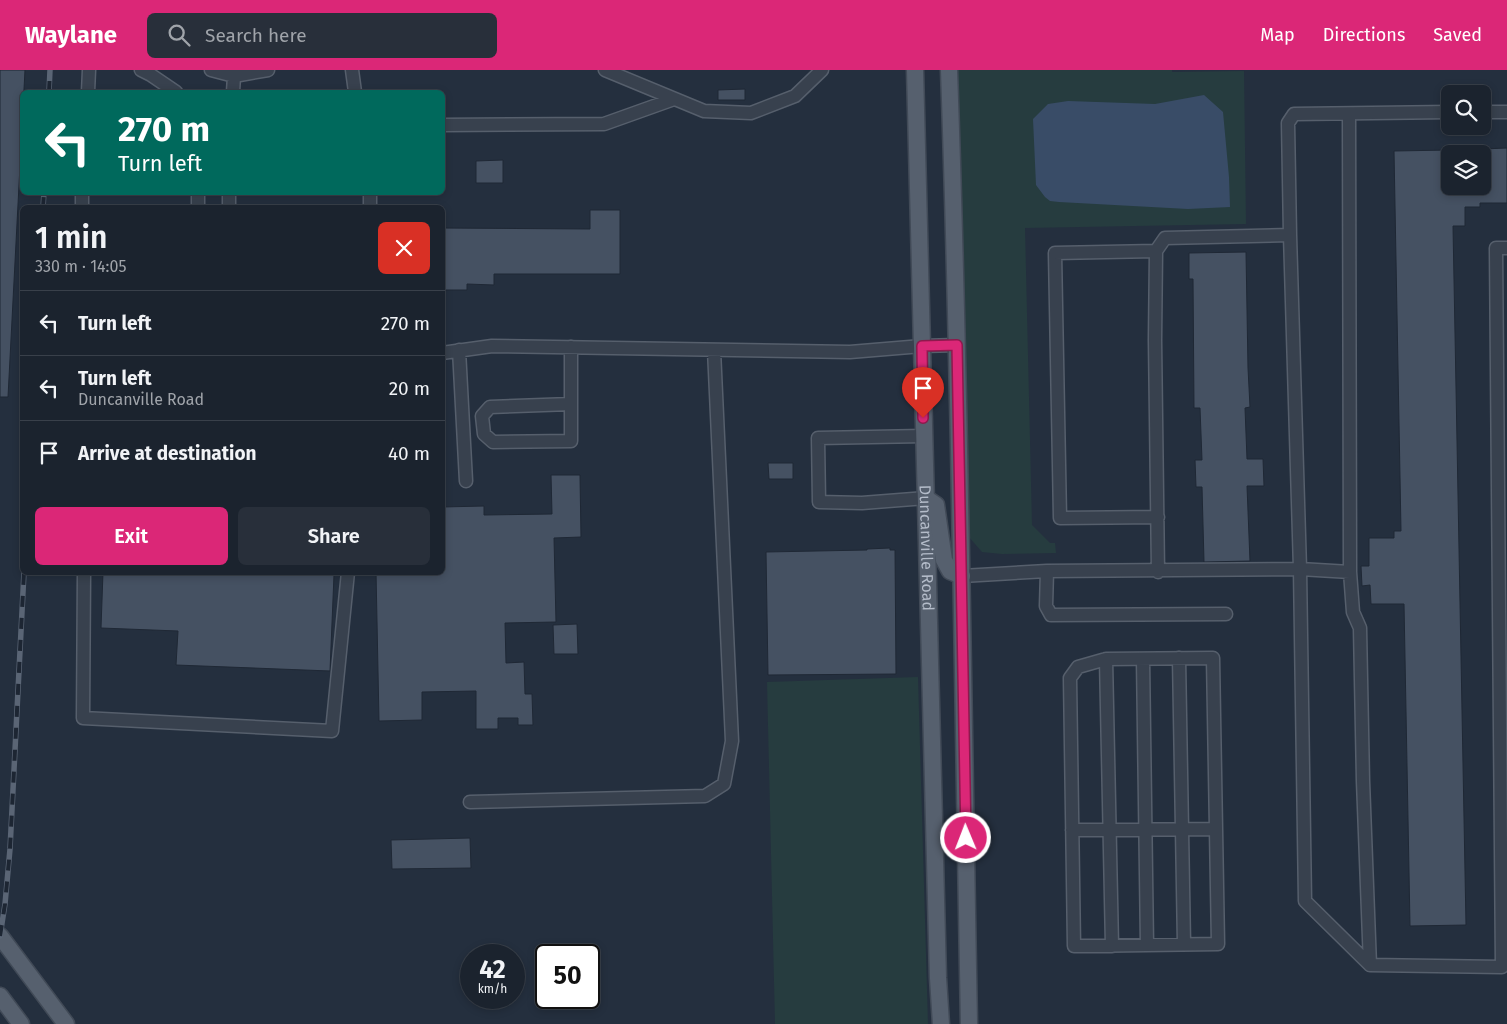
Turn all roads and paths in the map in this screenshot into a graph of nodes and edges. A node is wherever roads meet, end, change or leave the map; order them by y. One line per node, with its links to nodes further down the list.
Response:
1 (89, 70): 11 (street)
2 (211, 70): 10 (street)
3 (268, 70): 10 (street)
4 (352, 70): 14 (street)
5 (605, 70): 15 (street)
6 (822, 70): 15 (street)
7 (915, 70): 25 (main road, Duncanville Road)
8 (949, 70): 24 (main road)
9 (150, 72): 12 (street)
10 (234, 76): 13 (street)
11 (88, 90)
12 (173, 90)
13 (233, 90)
14 (355, 90)
15 (674, 99): 20 (street)
16 (1441, 112): 19 (street)
17 (1491, 112): 18 (street)
18 (1507, 112)
19 (1349, 114): 21 (street); 38 (street)
20 (445, 125)
21 (1290, 235): 23 (street); 35 (street)
22 (1501, 248): 58 (street)
23 (1156, 251): 34 (street); 34 (street)
24 (957, 345): 25 (street); 41 (main road)
25 (922, 346): 28 (street); 31 (main road, Duncanville Road)
26 (571, 348): 27 (street); 28 (street); 30 (street)
27 (459, 350): 29 (street); 32 (street)
28 (714, 350): 47 (street)
29 (445, 352)
30 (571, 404): 30 (street)
31 (924, 436): 33 (main road, Duncanville Road); 33 (street)
32 (466, 481)
33 (926, 498): 41 (main road); 42 (main road, Duncanville Road)
34 (1158, 517): 37 (street)
35 (1300, 570): 37 (street); 38 (street); 57 (street)
36 (1047, 572): 37 (street); 41 (street); 43 (street)
37 (1158, 572)
38 (1350, 572): 57 (street)
39 (84, 575): 40 (street)
40 (348, 575)
41 (962, 576): 42 (main road); 63 (main road)
42 (928, 580): 62 (main road, Duncanville Road)
43 (1226, 614)
44 (1179, 658): 46 (street); 48 (street); 49 (street)
45 (1106, 659): 46 (street); 50 (street); 51 (street)
46 (1143, 659): 52 (street)
47 (470, 802)
48 (1182, 829): 49 (street); 52 (street); 54 (street)
49 (1216, 829): 54 (street)
50 (1072, 830): 51 (street); 56 (street)
51 (1110, 830): 52 (street); 56 (street)
52 (1145, 830): 55 (street)
53 (0, 936): 61 (main road)
54 (1184, 944): 55 (street)
55 (1147, 945): 56 (street)
56 (1112, 946)
57 (1370, 965): 58 (street)
58 (1504, 967)
59 (0, 996): 60 (main road)
60 (19, 1021)
61 (66, 1024)
62 (941, 1024)
63 (969, 1024)

